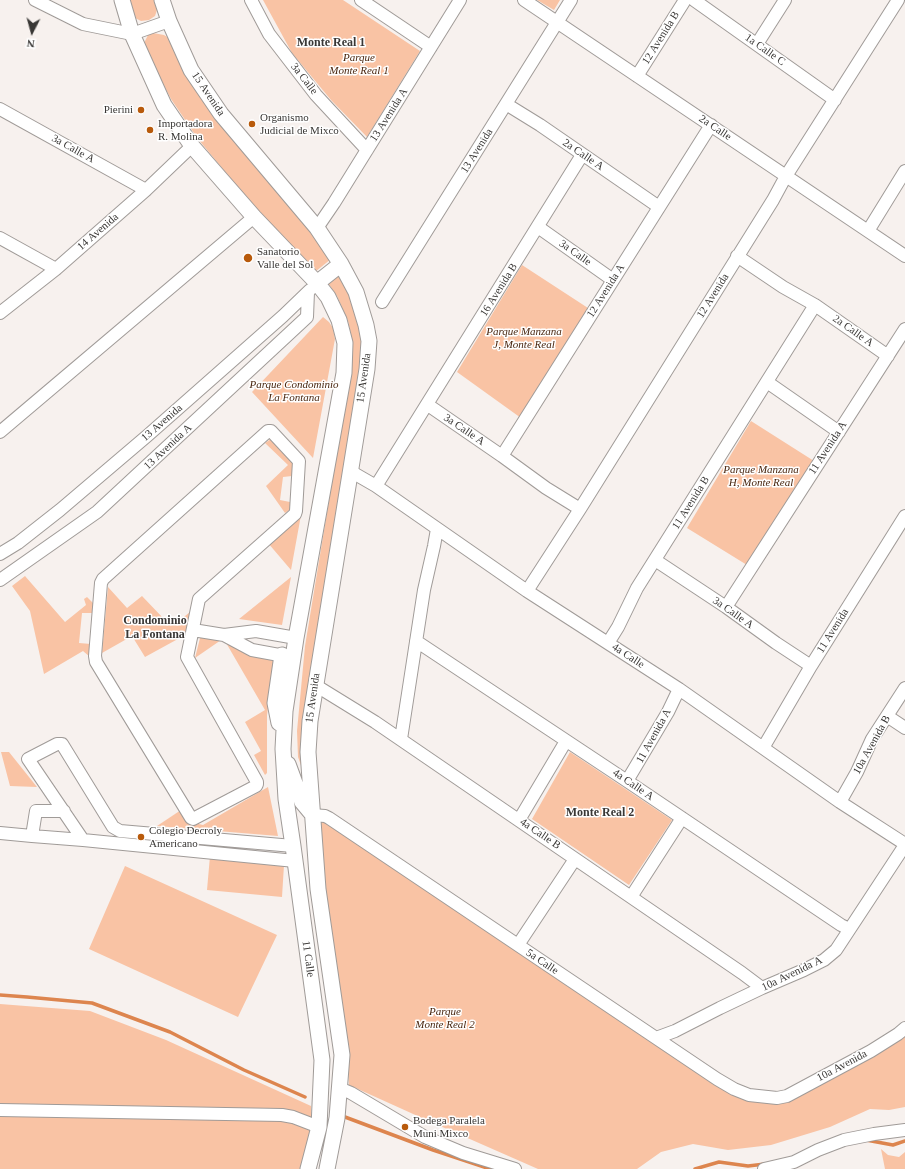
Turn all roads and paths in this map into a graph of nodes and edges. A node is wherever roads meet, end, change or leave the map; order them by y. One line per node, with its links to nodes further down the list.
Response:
1 (35, 0): 15 (street)
2 (122, 0): 15 (main road, 15 Avenida)
3 (162, 0): 13 (main road, 15 Avenida)
4 (251, 0): 24 (street, 3a Calle)
5 (361, 0): 17 (street)
6 (460, 0): 17 (street, 13 Avenida A)
7 (524, 0): 14 (street, 2a Calle)
8 (571, 0): 14 (street, 13 Avenida)
9 (685, 0): 18 (street, 12 Avenida B)
10 (694, 0): 16 (street, 1a Calle C)
11 (785, 0): 16 (street)
12 (898, 0): 19 (street, 12 Avenida)
13 (169, 21): 15 (street); 32 (main road, 15 Avenida)
14 (557, 22): 18 (street, 2a Calle); 20 (street, 13 Avenida)
15 (132, 34): 23 (main road, 15 Avenida)
16 (757, 44): 19 (street, 1a Calle C)
17 (431, 46): 24 (street, 13 Avenida A)
18 (637, 76): 22 (street, 2a Calle)
19 (835, 100): 27 (street, 12 Avenida)
20 (506, 104): 25 (street, 2a Calle A); 41 (street, 13 Avenida)
21 (0, 109): 28 (street, 3a Calle A)
22 (711, 126): 27 (street, 2a Calle); 29 (street, 12 Avenida A)
23 (192, 146): 28 (street, 14 Avenida); 30 (main road, 15 Avenida)
24 (367, 150): 32 (street, 13 Avenida A)
25 (582, 155): 29 (street, 2a Calle A); 31 (street, 16 Avenida B)
26 (905, 172): 33 (street)
27 (786, 176): 33 (street, 2a Calle); 35 (street, 12 Avenida)
28 (146, 190): 38 (street, 14 Avenida)
29 (659, 207): 39 (street, 12 Avenida A)
30 (254, 217): 40 (main road, 15 Avenida); 48 (street)
31 (538, 227): 39 (street, 3a Calle); 47 (street, 16 Avenida B)
32 (317, 228): 37 (main road, 15 Avenida)
33 (868, 231): 36 (street, 2a Calle)
34 (0, 238): 38 (street)
35 (737, 256): 42 (street, 2a Calle A); 53 (street, 12 Avenida)
36 (905, 256)
37 (341, 264): 40 (main road); 51 (main road, 15 Avenida)
38 (56, 269): 43 (street, 14 Avenida)
39 (613, 280): 50 (street, 12 Avenida A)
40 (312, 288): 56 (street, 13 Avenida); 58 (street, 13 Avenida A); 63 (main road, 15 Avenida)
41 (382, 302)
42 (815, 305): 45 (street, 2a Calle A); 46 (street, 11 Avenida B)
43 (0, 313)
44 (905, 330): 45 (street, 11 Avenida A)
45 (888, 356): 49 (street, 11 Avenida A)
46 (767, 382): 49 (street); 57 (street, 11 Avenida B)
47 (428, 405): 50 (street, 3a Calle A); 52 (street, 16 Avenida B)
48 (0, 432)
49 (839, 432): 60 (street, 11 Avenida A)
50 (502, 456): 53 (street, 3a Calle A)
51 (350, 471): 52 (street, 4a Calle); 68 (main road, 15 Avenida)
52 (376, 486): 55 (street, 4a Calle)
53 (580, 509): 59 (street, 12 Avenida)
54 (905, 516): 67 (street, 11 Avenida)
55 (437, 529): 59 (street, 4a Calle); 64 (street)
56 (0, 554)
57 (655, 560): 60 (street, 3a Calle A); 65 (street, 11 Avenida B)
58 (0, 580)
59 (527, 590): 65 (street, 4a Calle)
60 (726, 607): 67 (street, 3a Calle A)
61 (193, 630): 61 (street); 62 (street)
62 (224, 635): 63 (street); 66 (street)
63 (291, 637): 66 (main road, 15 Avenida)
64 (416, 641): 73 (street); 74 (street, 4a Calle A)
65 (608, 643): 70 (street, 4a Calle)
66 (287, 656): 76 (main road, 15 Avenida)
67 (811, 666): 75 (street, 11 Avenida)
68 (315, 685): 73 (street, 4a Calle B); 80 (main road, 15 Avenida)
69 (905, 688): 71 (street, 10a Avenida B)
70 (679, 689): 75 (street, 4a Calle); 77 (street, 11 Avenida A)
71 (887, 716): 72 (street); 78 (street, 10a Avenida B)
72 (905, 728)
73 (401, 739): 82 (street, 4a Calle B)
74 (566, 741): 77 (street, 4a Calle A); 82 (street)
75 (763, 748): 78 (street, 4a Calle)
76 (283, 749): 80 (main road); 87 (main road, 11 Calle)
77 (627, 781): 81 (street, 4a Calle A)
78 (840, 802): 86 (street, 4a Calle)
79 (64, 811): 84 (street); 85 (street); 87 (street)
80 (312, 815): 92 (street, 5a Calle); 96 (main road, 11 Calle)
81 (682, 818): 90 (street); 91 (street, 4a Calle A)
82 (519, 820): 88 (street, 4a Calle B)
83 (0, 833): 84 (street)
84 (32, 836): 85 (street)
85 (83, 840): 89 (street)
86 (905, 845): 91 (street, 10a Avenida A)
87 (293, 846): 89 (main road, 11 Calle)
88 (575, 859): 90 (street, 4a Calle B); 92 (street)
89 (295, 861): 99 (main road, 11 Calle)
90 (631, 897): 93 (street, 4a Calle B)
91 (849, 929): 93 (street, 10a Avenida A)
92 (518, 945): 95 (street, 5a Calle)
93 (762, 988): 95 (street, 10a Avenida A)
94 (905, 1028): 97 (street, 10a Avenida)
95 (656, 1038): 97 (street, 5a Calle)
96 (339, 1088): 102 (main road, 11 Calle); 103 (street)
97 (777, 1098)
98 (0, 1110): 99 (street)
99 (319, 1127): 101 (main road, 11 Calle)
100 (905, 1130): 104 (street)
101 (308, 1169)
102 (327, 1169)
103 (515, 1169)
104 (764, 1169)

